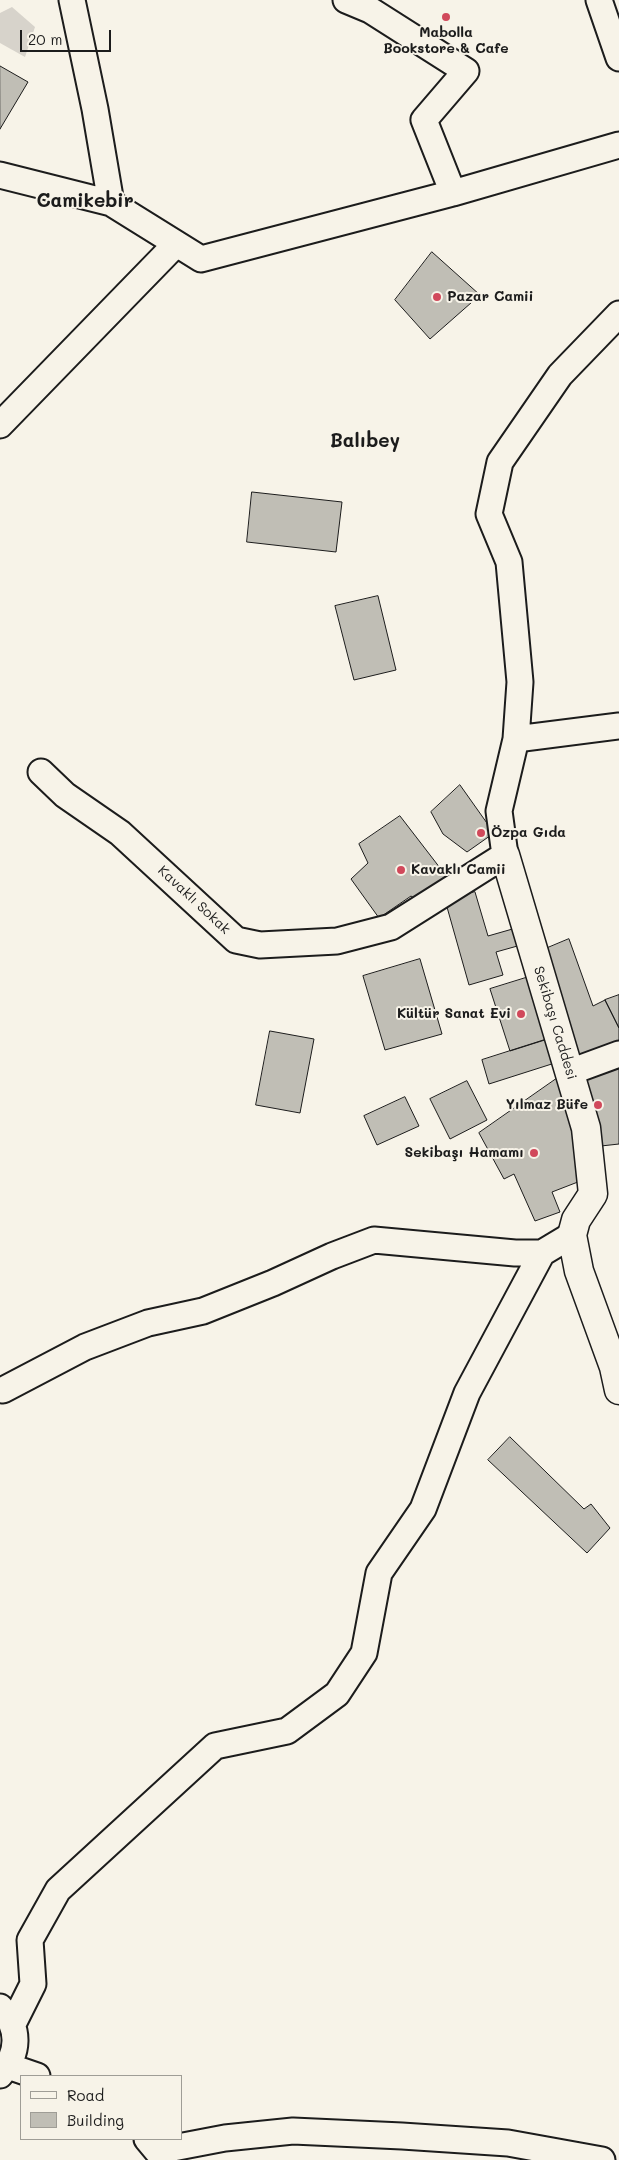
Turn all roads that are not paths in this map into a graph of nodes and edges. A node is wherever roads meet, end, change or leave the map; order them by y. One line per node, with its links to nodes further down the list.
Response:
1 (72, 0): 8 (street)
2 (346, 0): 7 (street)
3 (599, 0): 4 (street)
4 (619, 58)
5 (619, 145): 7 (street)
6 (0, 175): 8 (street)
7 (453, 193): 9 (street)
8 (111, 203): 9 (street)
9 (176, 244): 11 (street)
10 (619, 314): 13 (street)
11 (0, 425)
12 (619, 726): 13 (street)
13 (516, 739): 15 (street)
14 (41, 772): 15 (street, Kavaklı Sokak)
15 (505, 855): 17 (street, Sekibaşı Caddesi)
16 (619, 1054): 17 (street)
17 (570, 1072): 18 (street, Sekibaşı Caddesi)
18 (572, 1235): 19 (street); 20 (street)
19 (542, 1253): 21 (street); 23 (street)
20 (608, 1326): 22 (street)
21 (3, 1390)
22 (619, 1390)
23 (6, 2015): 24 (street)
24 (4, 2071): 25 (street)
25 (30, 2075)
26 (149, 2150): 27 (street)
27 (565, 2157): 28 (street)
28 (602, 2160)

